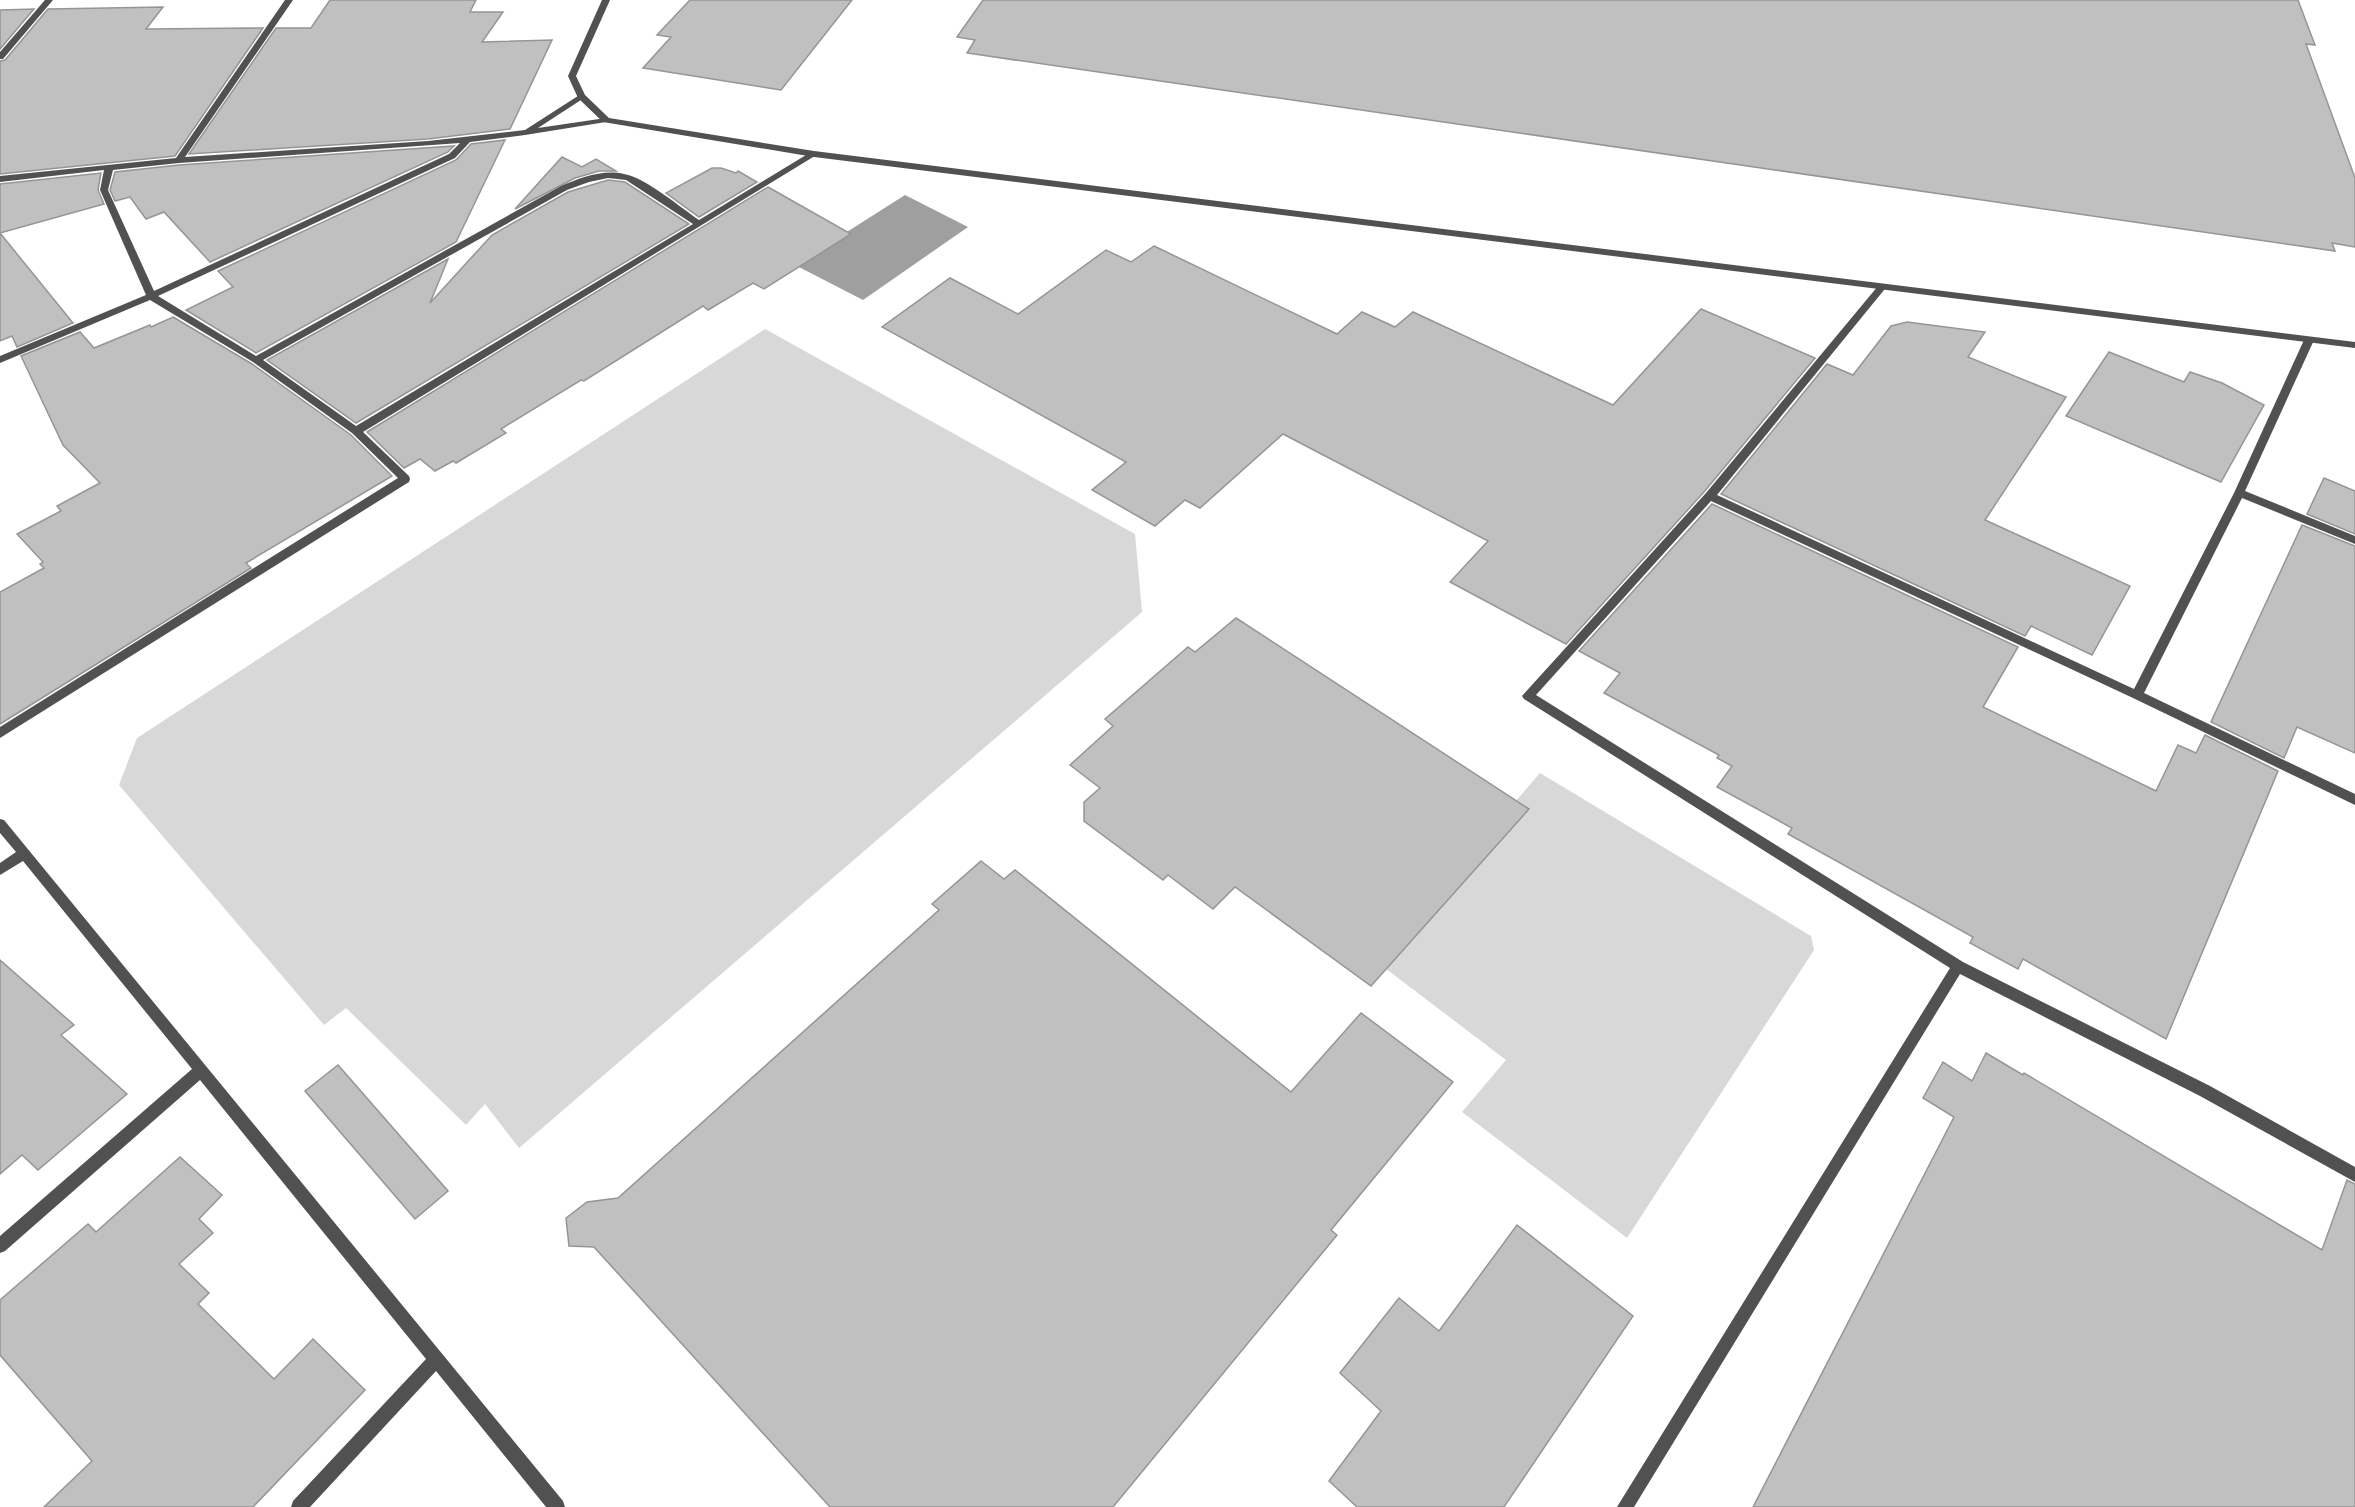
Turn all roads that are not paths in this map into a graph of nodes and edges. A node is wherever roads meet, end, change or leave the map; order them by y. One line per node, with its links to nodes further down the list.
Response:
1 (49, 0): 4 (street)
2 (288, 0): 10 (street)
3 (606, 0): 5 (street)
4 (0, 57)
5 (581, 96): 6 (street); 7 (street)
6 (606, 120): 7 (street); 9 (street)
7 (525, 133): 8 (street)
8 (468, 139): 10 (street); 15 (street)
9 (814, 154): 13 (street); 14 (street)
10 (179, 160): 11 (street)
11 (109, 168): 12 (street); 15 (street)
12 (0, 179)
13 (699, 224): 19 (street); 20 (street)
14 (1881, 288): 16 (street); 22 (street)
15 (151, 296): 18 (street); 19 (street)
16 (2310, 340): 17 (street); 21 (street)
17 (2355, 345)
18 (0, 360)
19 (256, 360): 20 (street)
20 (356, 431): 25 (street)
21 (2239, 493): 23 (street); 24 (street)
22 (1710, 496): 24 (street); 30 (street)
23 (2355, 540)
24 (2137, 695): 26 (street)
25 (0, 733)
26 (2355, 800)
27 (0, 824): 28 (street)
28 (23, 854): 29 (street); 31 (street)
29 (0, 870)
30 (1958, 966): 32 (street); 37 (street)
31 (201, 1070): 33 (street); 34 (street)
32 (2355, 1175)
33 (0, 1246)
34 (437, 1359): 35 (street); 36 (street)
35 (299, 1507)
36 (557, 1507)
37 (1625, 1507)

